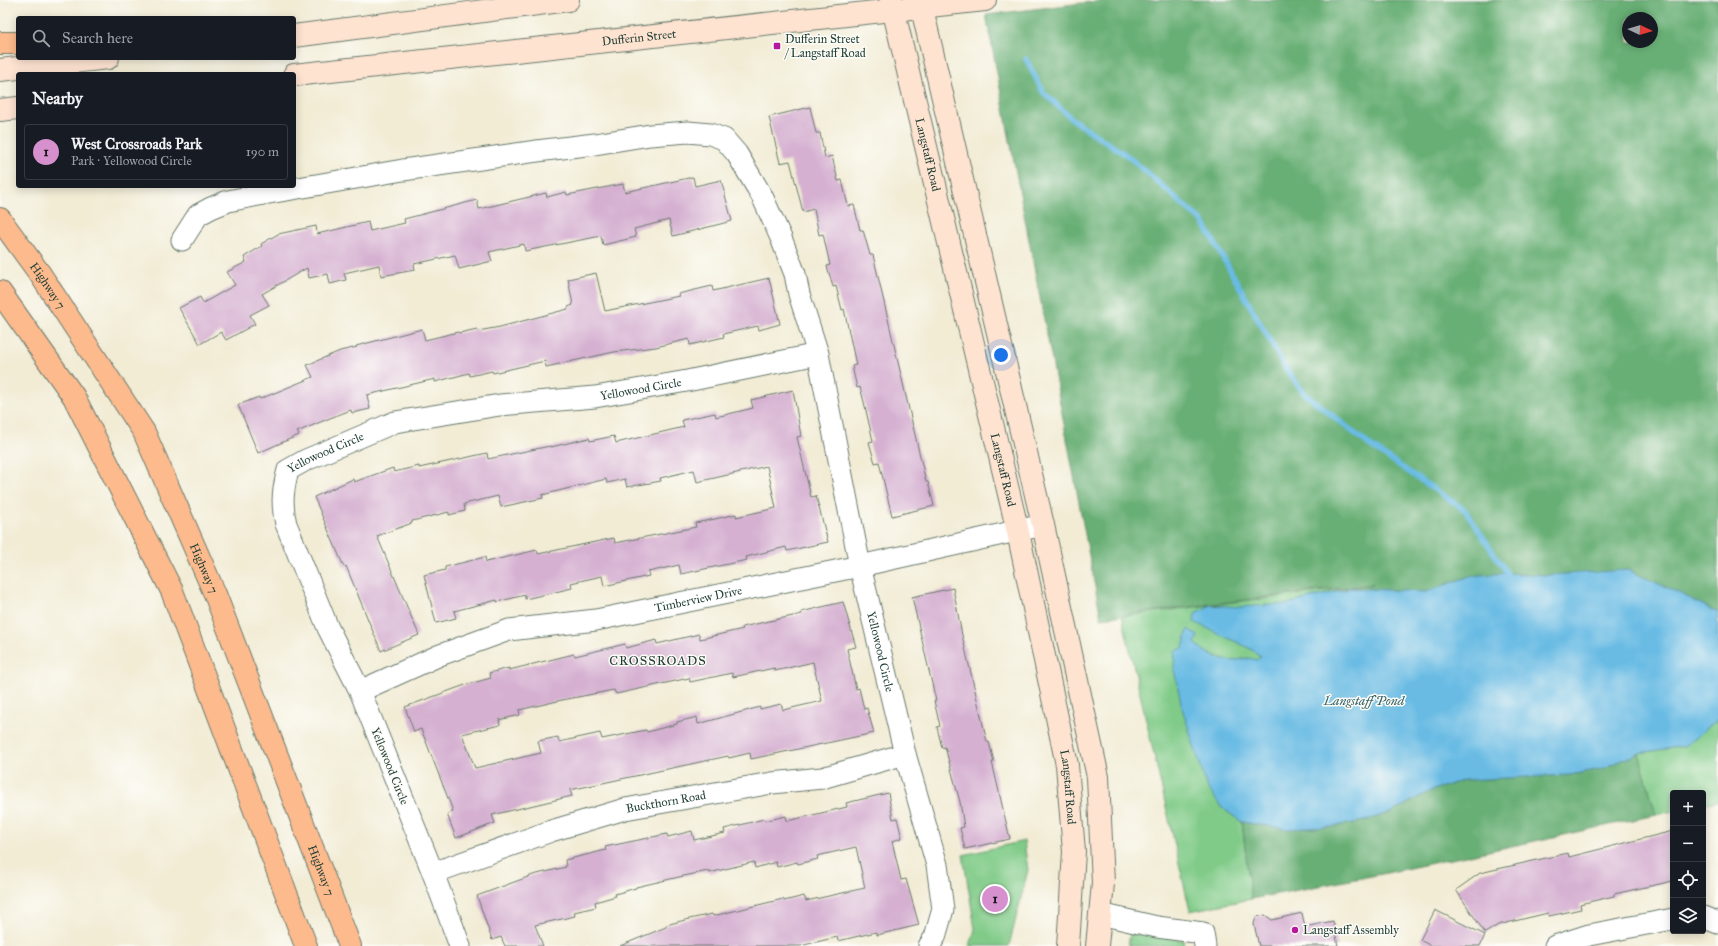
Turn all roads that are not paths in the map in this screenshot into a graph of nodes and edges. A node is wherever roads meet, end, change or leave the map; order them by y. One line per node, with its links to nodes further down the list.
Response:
1 (568, 0): 5 (main road)
2 (985, 0): 3 (main road, Dufferin Street)
3 (921, 3): 4 (main road, Dufferin Street); 17 (main road)
4 (892, 5): 10 (main road, Dufferin Street); 18 (main road, Langstaff Road)
5 (296, 36)
6 (0, 43): 7 (main road)
7 (16, 43)
8 (90, 60): 9 (main road)
9 (0, 70)
10 (296, 75)
11 (16, 108): 12 (main road)
12 (0, 110)
13 (0, 219): 28 (main road, Highway 7)
14 (182, 240): 16 (street, Yellowood Circle)
15 (0, 292): 27 (main road)
16 (818, 354): 19 (street, Yellowood Circle); 20 (street, Yellowood Circle)
17 (1043, 525): 18 (street, Timberview Drive); 23 (main road)
18 (1018, 532): 19 (street, Timberview Drive); 31 (main road, Langstaff Road)
19 (860, 566): 20 (street, Timberview Drive); 21 (street, Yellowood Circle)
20 (360, 691): 22 (street, Yellowood Circle)
21 (905, 754): 22 (street, Buckthorn Road); 30 (street, Yellowood Circle)
22 (433, 873): 29 (street, Yellowood Circle)
23 (1100, 914): 32 (main road); 33 (street)
24 (1706, 918): 26 (street)
25 (1670, 920): 34 (street)
26 (1718, 923)
27 (306, 946)
28 (350, 946)
29 (460, 946)
30 (929, 946)
31 (1068, 946)
32 (1097, 946)
33 (1205, 946)
34 (1556, 946)

